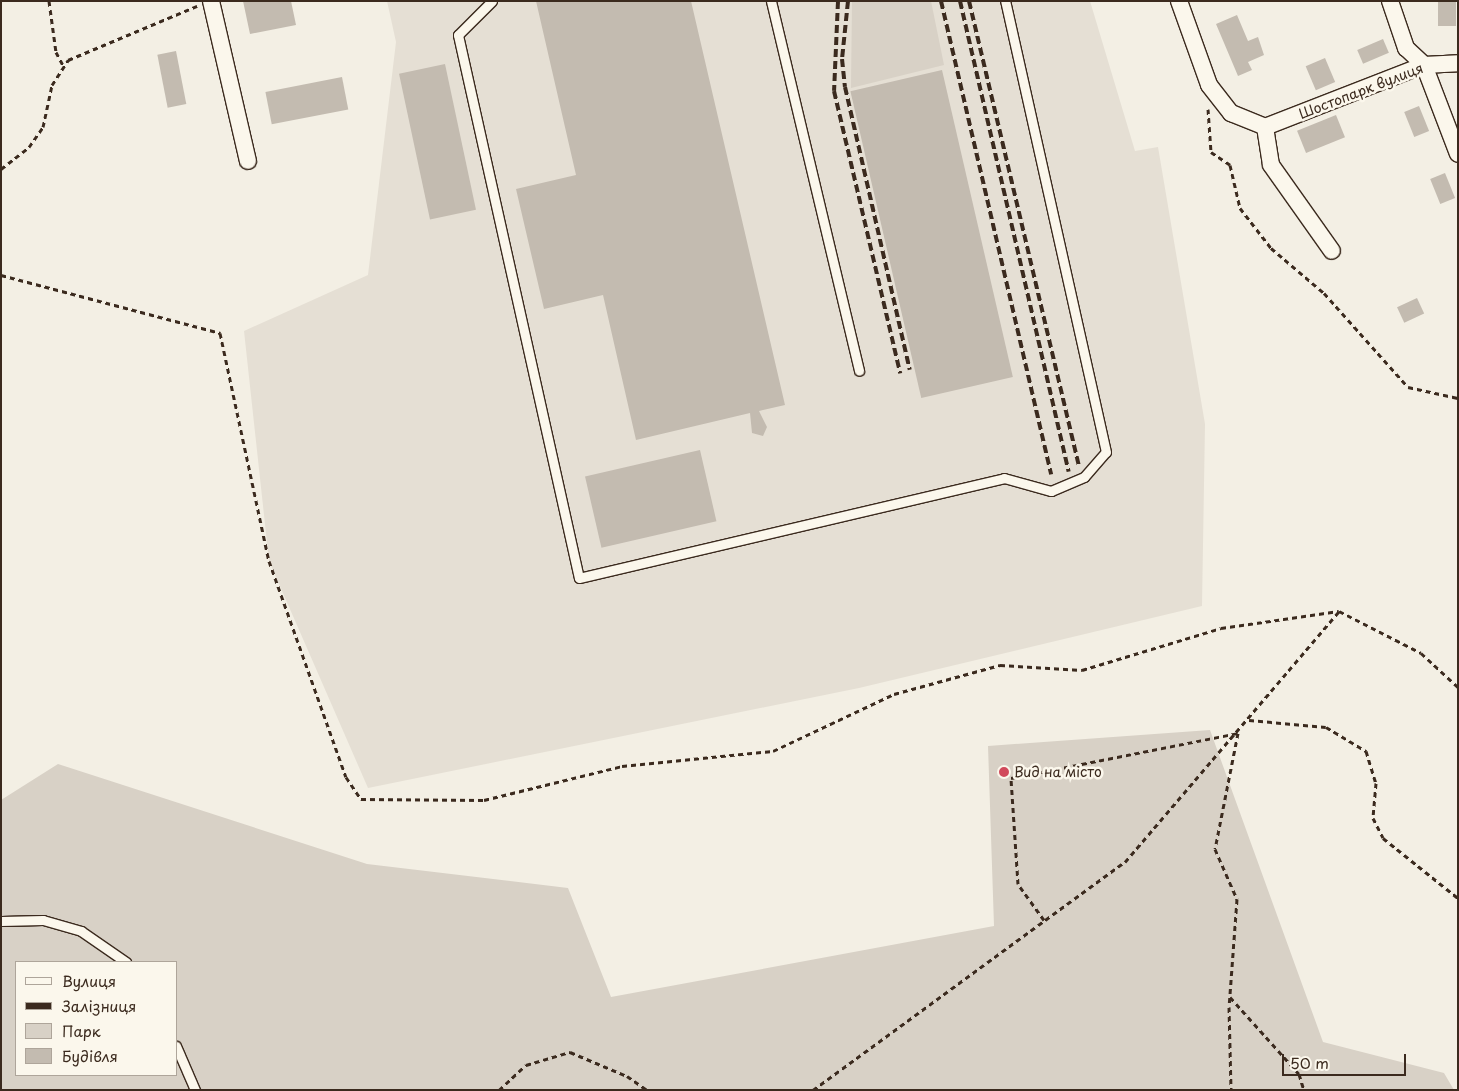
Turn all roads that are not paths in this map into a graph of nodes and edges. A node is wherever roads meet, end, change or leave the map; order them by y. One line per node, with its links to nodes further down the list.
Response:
1 (211, 1): 11 (street)
2 (492, 1): 4 (lane)
3 (771, 1): 13 (lane)
4 (1005, 1)
5 (1179, 1): 9 (street)
6 (1390, 1): 8 (street)
7 (1458, 63): 8 (street, Шостопарк вулиця)
8 (1424, 65): 9 (street, Шостопарк вулиця); 10 (street)
9 (1265, 127): 12 (street)
10 (1458, 154)
11 (248, 162)
12 (1332, 251)
13 (859, 371)
14 (1, 921): 15 (lane)
15 (125, 961)
16 (178, 1051): 17 (lane)
17 (195, 1090)

